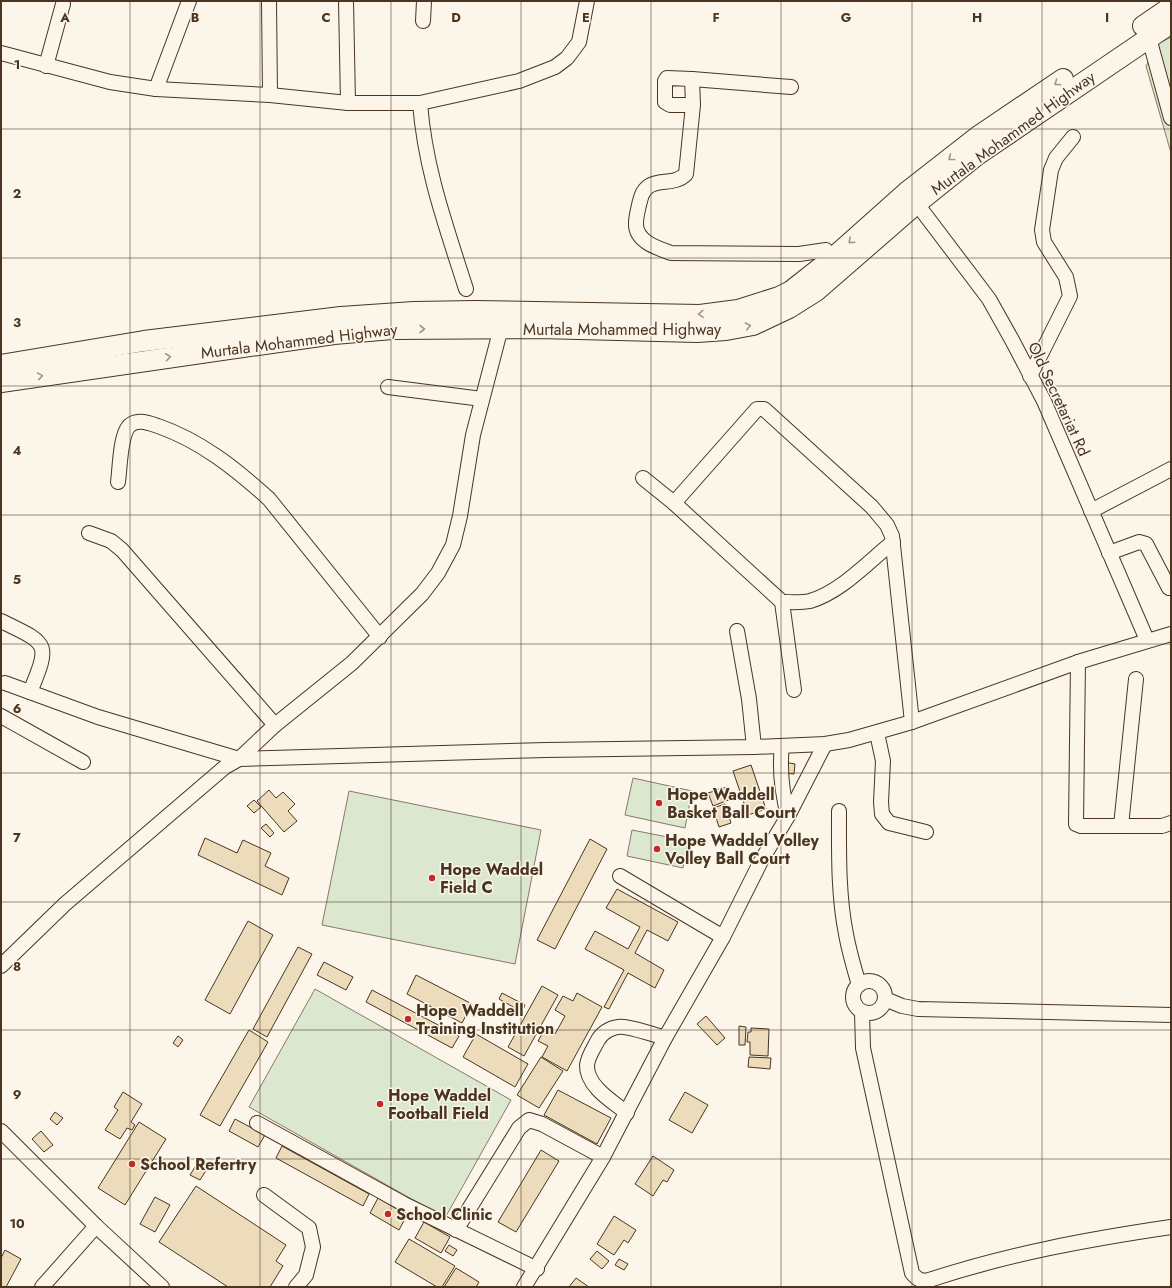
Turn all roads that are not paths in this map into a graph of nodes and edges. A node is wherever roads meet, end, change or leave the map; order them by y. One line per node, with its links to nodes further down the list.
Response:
1 (189, 1): 15 (street)
2 (269, 1): 16 (street)
3 (346, 1): 18 (street)
4 (424, 1): 8 (street)
5 (587, 1): 17 (street)
6 (63, 4): 12 (street)
7 (1171, 7): 22 (highway, Murtala Mohammed Highway, one-way to 22)
8 (423, 21)
9 (1171, 23): 10 (highway, Murtala Mohammed Highway)
10 (1149, 38): 20 (street); 22 (highway, Murtala Mohammed Highway)
11 (1, 53): 12 (street)
12 (46, 66): 15 (street)
13 (692, 79): 14 (street); 19 (street); 19 (street)
14 (791, 87)
15 (156, 90): 16 (street)
16 (270, 95): 18 (street)
17 (420, 102): 18 (street); 24 (street)
18 (348, 103)
19 (693, 105): 23 (street)
20 (1171, 118)
21 (1073, 137): 27 (street)
22 (912, 198): 23 (highway, Murtala Mohammed Highway, one-way to 23); 25 (highway, Murtala Mohammed Highway, one-way to 22); 27 (street, Old Secretariat Rd)
23 (833, 258): 25 (highway, Murtala Mohammed Highway, one-way to 25)
24 (466, 289)
25 (503, 320): 26 (highway, Murtala Mohammed Highway); 29 (street)
26 (2, 367)
27 (1030, 376): 34 (street, Old Secretariat Rd)
28 (388, 387): 29 (street)
29 (482, 399): 43 (street)
30 (1171, 469): 34 (street)
31 (644, 478): 33 (street)
32 (118, 482): 43 (street)
33 (674, 504): 36 (street); 39 (street)
34 (1091, 511): 37 (street, Old Secretariat Rd)
35 (89, 533): 52 (street)
36 (892, 542): 39 (street); 51 (street)
37 (1109, 553): 38 (street); 44 (street, Old Secretariat Rd)
38 (1168, 588)
39 (782, 602): 48 (street)
40 (1, 621): 49 (street)
41 (737, 631): 56 (street)
42 (1171, 634): 44 (street)
43 (380, 637): 52 (street)
44 (1147, 640): 45 (street)
45 (1078, 662): 51 (street); 62 (street)
46 (1136, 679): 62 (street)
47 (5, 683): 49 (street)
48 (794, 690)
49 (30, 692): 57 (street)
50 (1, 716): 58 (street)
51 (912, 722): 53 (street)
52 (275, 725): 57 (street)
53 (877, 733): 54 (street); 63 (street)
54 (825, 744): 55 (street); 60 (street)
55 (782, 746): 56 (street); 60 (street)
56 (754, 747): 57 (street)
57 (239, 759): 66 (street)
58 (83, 762)
59 (839, 811): 67 (street)
60 (788, 816): 65 (street)
61 (1171, 822): 62 (street)
62 (1121, 826)
63 (926, 832)
64 (620, 876): 65 (street)
65 (723, 937): 71 (street)
66 (1, 966)
67 (859, 985): 68 (street); 69 (street)
68 (885, 999): 69 (street); 70 (street)
69 (862, 1012): 78 (street)
70 (1171, 1015)
71 (666, 1038): 72 (street); 72 (street)
72 (627, 1113): 75 (street)
73 (257, 1123): 79 (street)
74 (1, 1131): 77 (street)
75 (603, 1157): 79 (street); 80 (street)
76 (264, 1195): 83 (street)
77 (96, 1226): 81 (street); 82 (street)
78 (1171, 1227)
79 (456, 1230): 80 (street)
80 (537, 1269): 84 (street)
81 (42, 1287)
82 (162, 1287)
83 (296, 1287)
84 (524, 1287)

